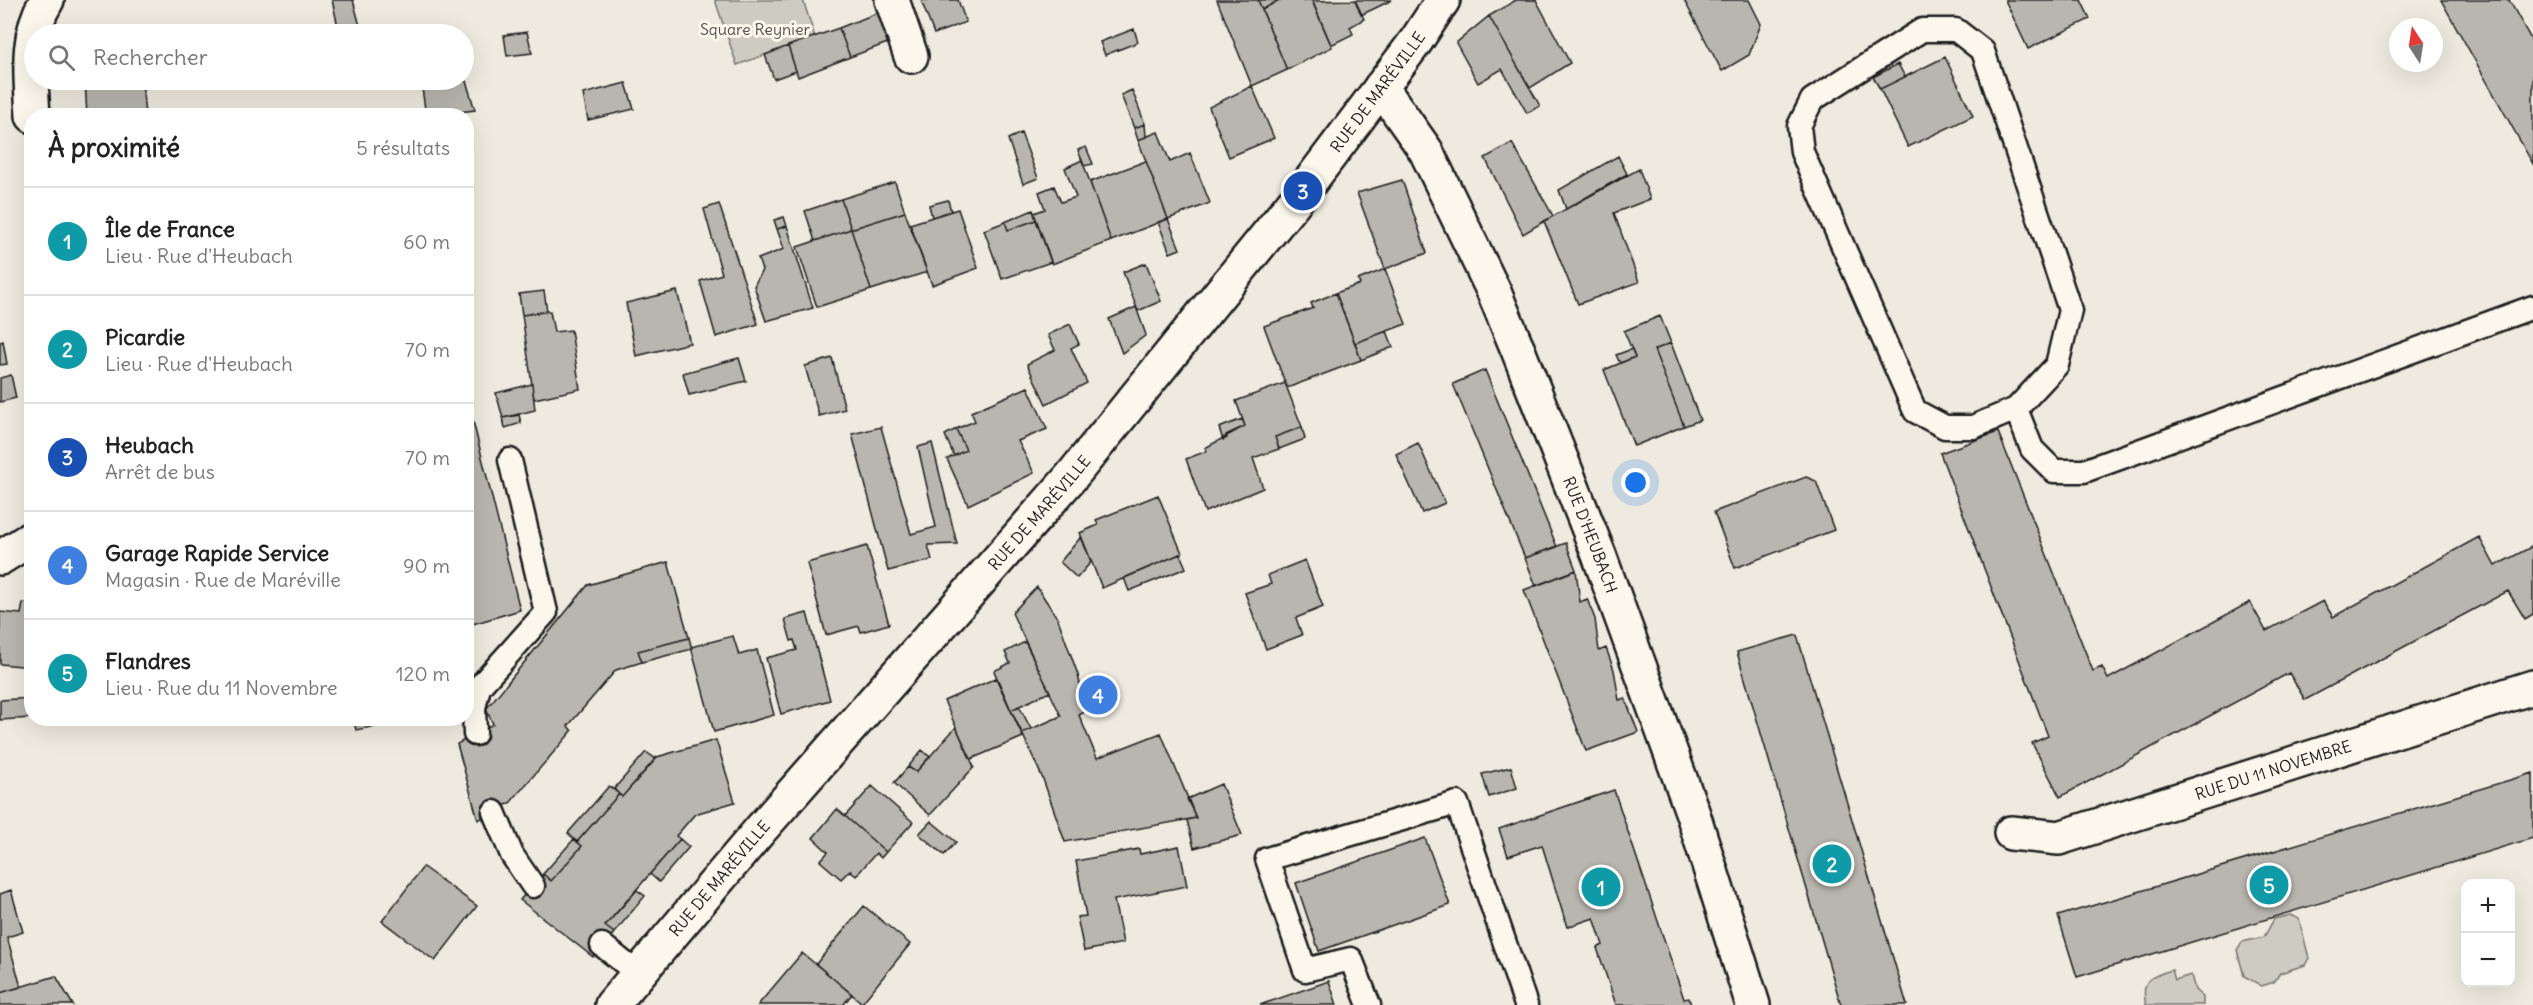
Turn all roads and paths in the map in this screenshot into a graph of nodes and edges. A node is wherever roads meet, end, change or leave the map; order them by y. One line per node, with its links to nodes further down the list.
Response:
1 (48, 0): 4 (street)
2 (892, 0): 5 (street)
3 (1443, 0): 6 (street, RUE DE MARÉVILLE)
4 (37, 24)
5 (911, 56)
6 (1381, 87): 20 (street, RUE DE MARÉVILLE); 24 (street, RUE D'HEUBACH)
7 (31, 90): 8 (street)
8 (33, 108)
9 (2533, 307): 10 (lane)
10 (2016, 409): 10 (lane)
11 (510, 460): 15 (lane)
12 (24, 543): 13 (street)
13 (0, 558)
14 (2533, 687): 17 (street, RUE DU 11 NOVEMBRE)
15 (475, 734)
16 (494, 812): 18 (lane)
17 (2011, 833)
18 (533, 886)
19 (602, 945): 20 (lane)
20 (639, 974): 21 (street, RUE DE MARÉVILLE)
21 (612, 1005)
22 (1369, 1005): 23 (lane)
23 (1526, 1005)
24 (1753, 1005)

